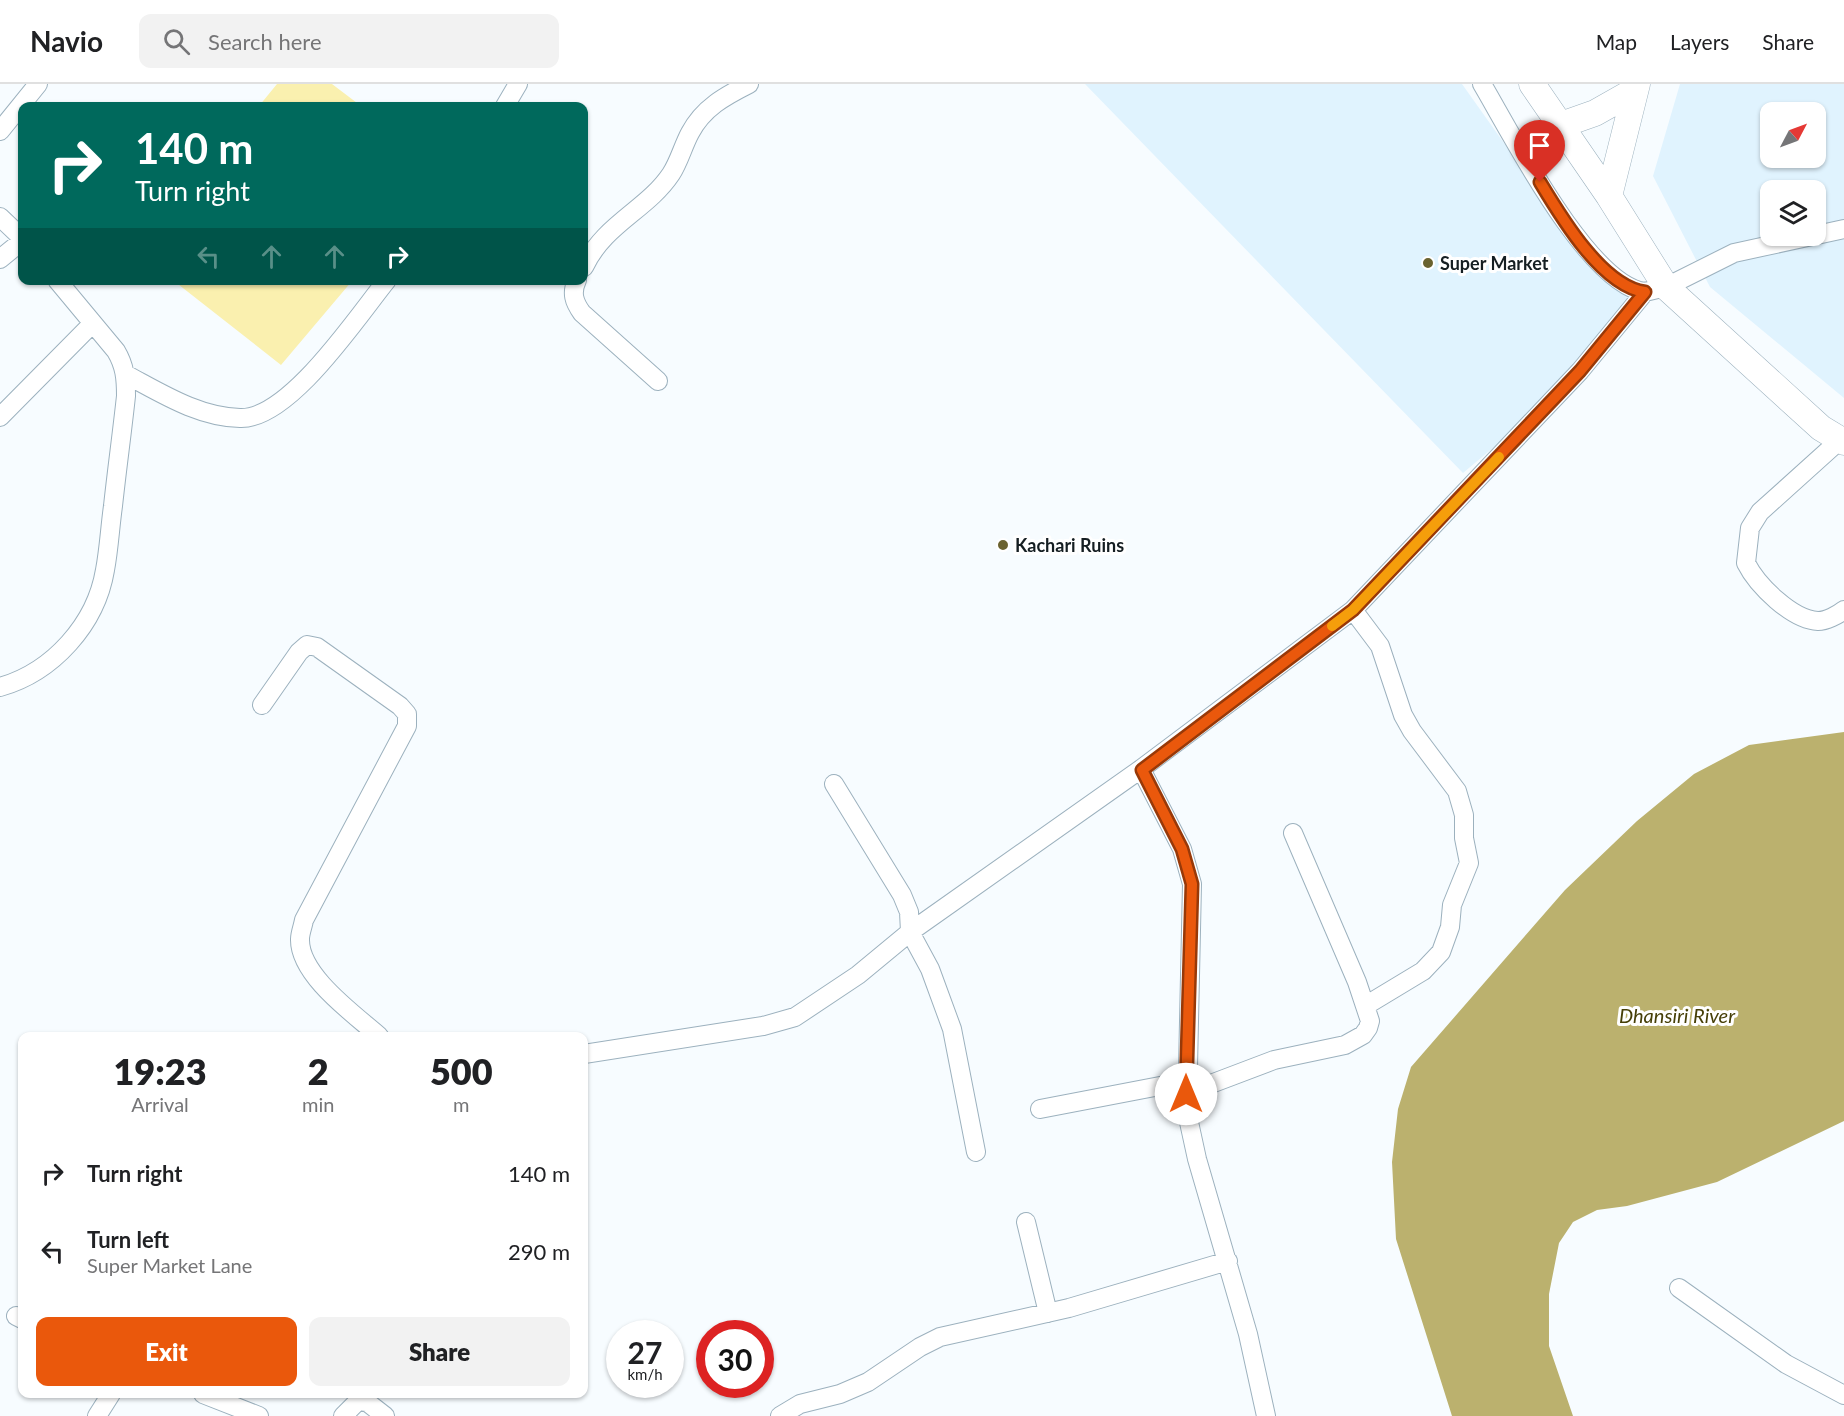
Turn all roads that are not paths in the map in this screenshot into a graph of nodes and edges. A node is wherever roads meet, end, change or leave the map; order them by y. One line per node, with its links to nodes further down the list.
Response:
1 (38, 84): 7 (street)
2 (518, 84): 8 (street)
3 (749, 84): 18 (street)
4 (1482, 84): 22 (street)
5 (1532, 84): 10 (main road)
6 (1635, 87): 10 (main road); 12 (main road)
7 (23, 102)
8 (507, 102)
9 (18, 109): 11 (street)
10 (1561, 125): 12 (main road)
11 (0, 131)
12 (1609, 196): 22 (main road)
13 (0, 217): 15 (street)
14 (1844, 229): 22 (street)
15 (18, 236)
16 (18, 243): 17 (street)
17 (0, 258)
18 (588, 258)
19 (61, 285): 23 (street)
20 (383, 285): 24 (street)
21 (575, 285): 25 (street)
22 (1656, 290): 27 (main road); 28 (street)
23 (92, 324): 24 (street); 26 (street)
24 (126, 374): 30 (street)
25 (658, 381)
26 (0, 417)
27 (1842, 441): 29 (street)
28 (1353, 610): 32 (street); 36 (street)
29 (1844, 610)
30 (0, 687)
31 (262, 705): 37 (street)
32 (1142, 770): 35 (street); 39 (street)
33 (834, 784): 35 (street)
34 (1293, 833): 36 (street)
35 (910, 932): 38 (street); 41 (street)
36 (1365, 1006): 39 (street)
37 (375, 1032)
38 (588, 1053)
39 (1186, 1087): 40 (street); 43 (street)
40 (1040, 1109)
41 (976, 1152)
42 (1026, 1222): 45 (street)
43 (1228, 1261): 45 (street); 54 (street)
44 (1678, 1288): 46 (street)
45 (1048, 1313): 53 (street)
46 (1844, 1395)
47 (108, 1398): 49 (street)
48 (213, 1398): 50 (street)
49 (97, 1416)
50 (259, 1416)
51 (343, 1416): 52 (street)
52 (385, 1416)
53 (780, 1416)
54 (1266, 1416)

